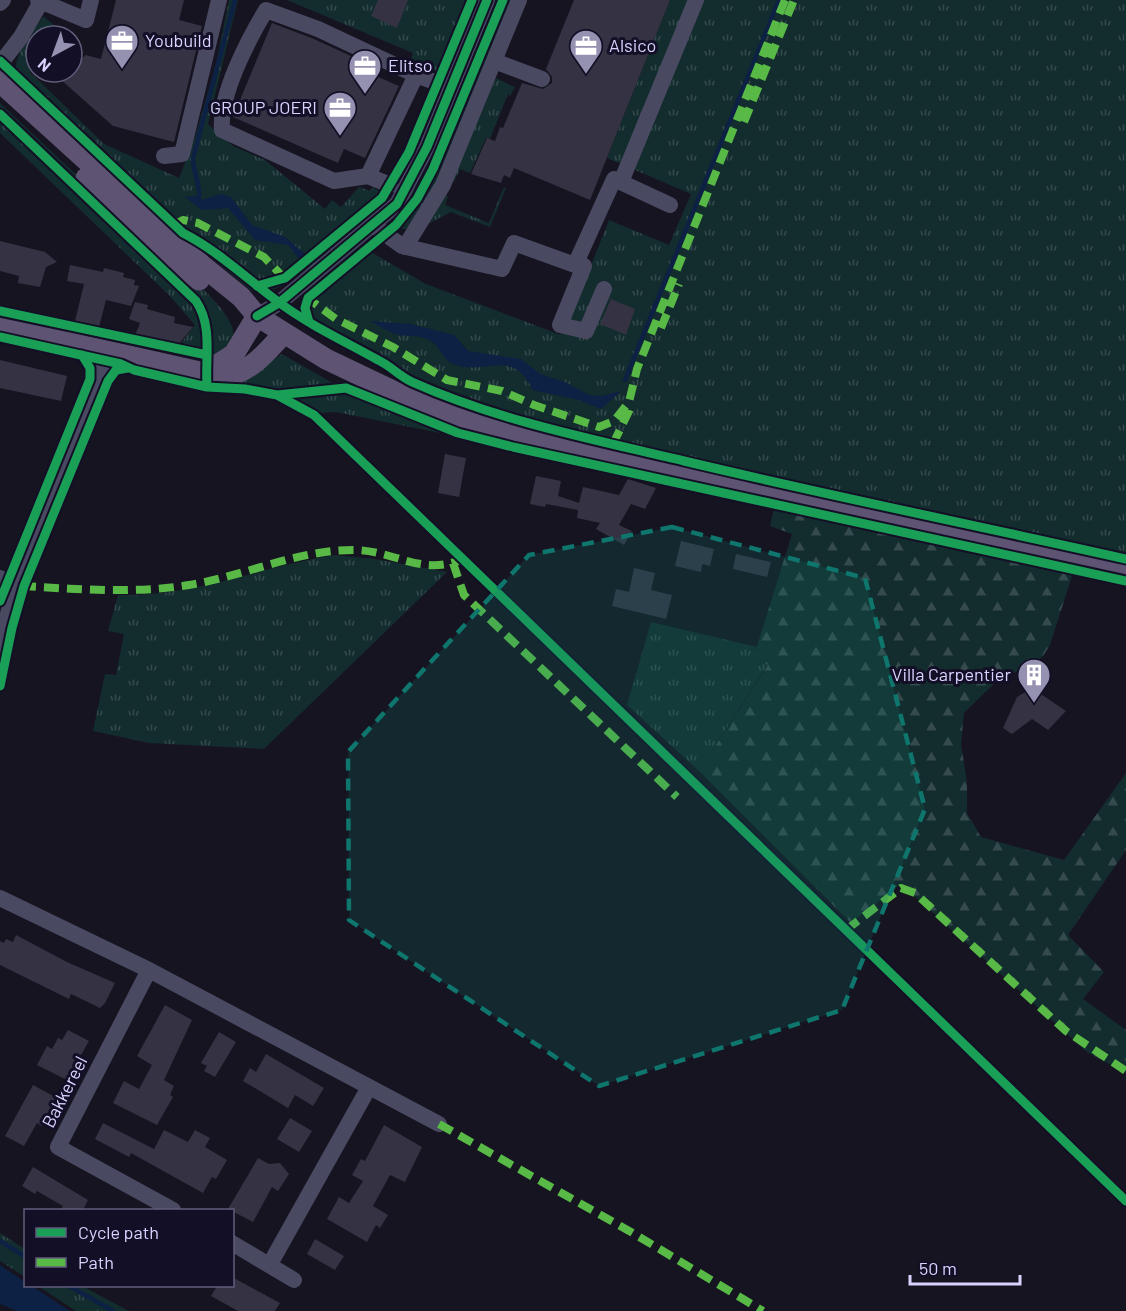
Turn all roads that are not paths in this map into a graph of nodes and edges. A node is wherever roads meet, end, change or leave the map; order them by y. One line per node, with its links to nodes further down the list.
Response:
1 (91, 0): 6 (street)
2 (219, 0): 13 (street)
3 (487, 0): 11 (street)
4 (519, 0): 7 (street)
5 (696, 0): 15 (street)
6 (40, 1): 8 (street)
7 (494, 61): 10 (street); 19 (street)
8 (0, 69): 22 (main road)
9 (416, 75): 11 (street); 14 (street); 14 (street)
10 (542, 80)
11 (451, 88): 18 (street)
12 (0, 95): 22 (main road)
13 (164, 156)
14 (368, 176): 16 (street)
15 (621, 182): 17 (street); 20 (street)
16 (390, 185)
17 (670, 205)
18 (374, 225): 19 (street); 22 (street)
19 (405, 247): 20 (street)
20 (577, 262): 21 (street)
21 (604, 289)
22 (257, 316): 24 (main road); 26 (main road)
23 (0, 327): 25 (main road)
24 (283, 334): 26 (main road); 27 (main road)
25 (110, 352): 26 (main road); 28 (street)
26 (206, 372)
27 (1126, 570)
28 (8, 582): 29 (street)
29 (0, 646)
30 (0, 898): 31 (street)
31 (149, 970): 32 (street); 34 (street, Bakkereel)
32 (368, 1089): 33 (street); 36 (street)
33 (439, 1124)
34 (171, 1209)
35 (234, 1244): 36 (street)
36 (270, 1264): 37 (street)
37 (294, 1280)

